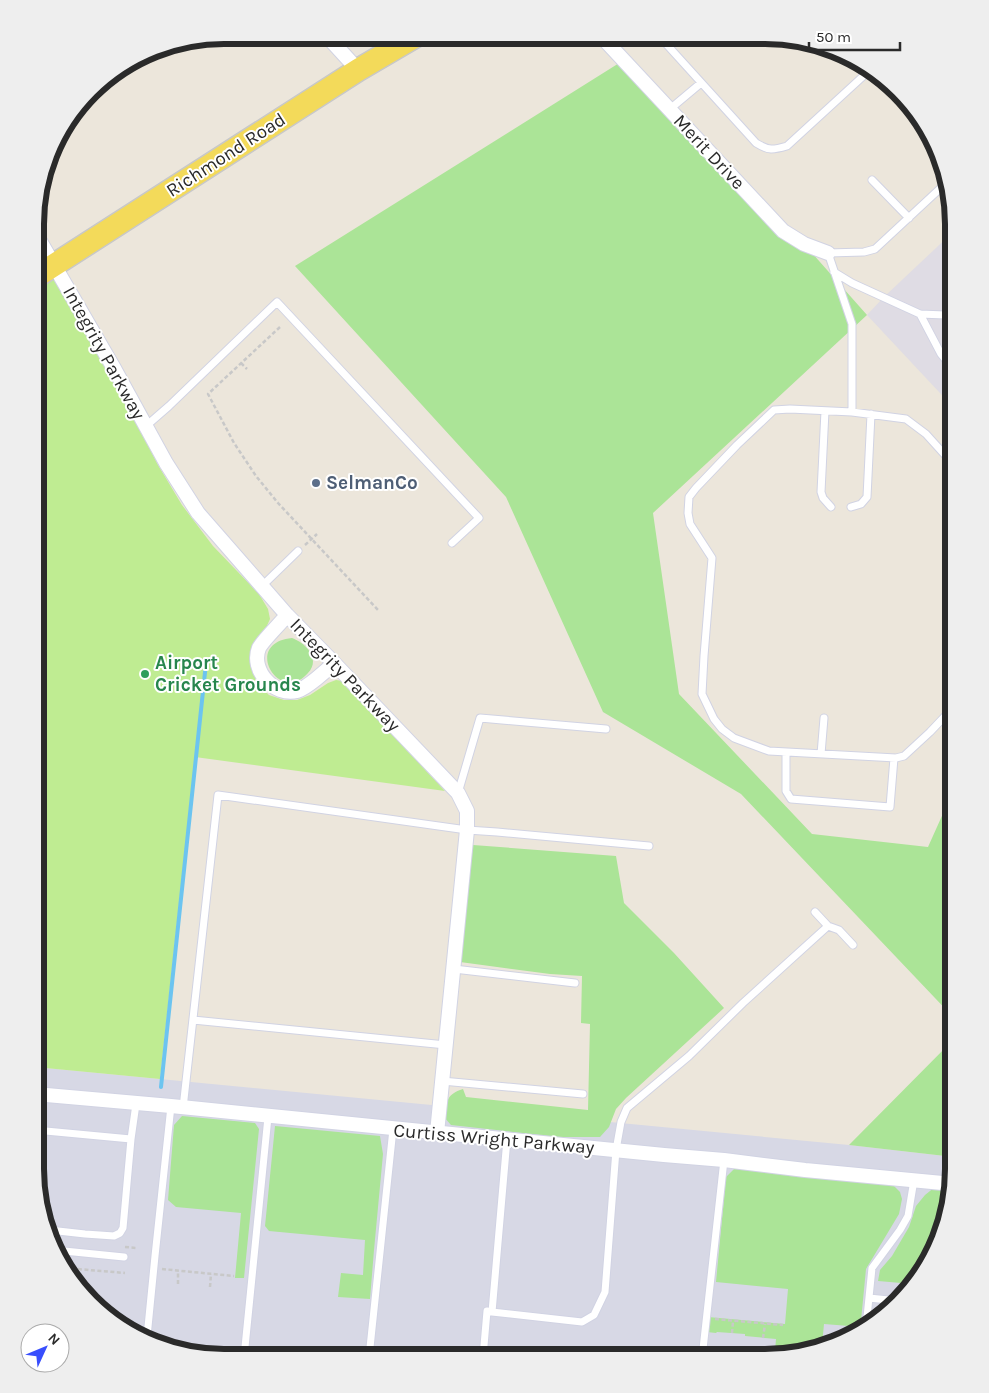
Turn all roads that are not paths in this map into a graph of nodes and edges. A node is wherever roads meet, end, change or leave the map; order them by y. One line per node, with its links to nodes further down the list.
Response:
1 (334, 44): 5 (street)
2 (402, 44): 5 (main road, Richmond Road)
3 (608, 44): 8 (street, Merit Drive)
4 (666, 44): 7 (lane)
5 (358, 70): 13 (main road, Richmond Road)
6 (865, 74): 7 (lane)
7 (701, 83): 8 (lane)
8 (670, 110): 12 (street, Merit Drive)
9 (872, 180): 11 (lane)
10 (942, 187): 11 (lane)
11 (908, 218): 12 (lane)
12 (828, 252): 14 (lane)
13 (46, 270): 21 (street, Integrity Parkway)
14 (834, 272): 15 (lane); 19 (lane)
15 (920, 314): 16 (lane); 17 (lane)
16 (945, 315)
17 (945, 358)
18 (826, 411): 19 (lane); 23 (lane); 33 (lane)
19 (852, 412): 20 (lane)
20 (871, 414): 22 (lane); 24 (lane)
21 (146, 426): 25 (lane); 27 (street, Integrity Parkway)
22 (945, 455)
23 (832, 507)
24 (851, 507)
25 (452, 543)
26 (298, 551): 27 (lane)
27 (261, 587): 28 (street, Integrity Parkway)
28 (287, 615): 29 (street, Integrity Parkway); 29 (street)
29 (334, 663): 36 (street, Integrity Parkway)
30 (945, 716): 35 (lane)
31 (824, 718): 34 (lane)
32 (606, 729): 36 (lane)
33 (786, 752): 34 (lane); 35 (lane)
34 (821, 754): 35 (lane)
35 (894, 758)
36 (458, 793): 37 (street, Integrity Parkway)
37 (468, 830): 38 (lane); 42 (street, Integrity Parkway); 44 (lane)
38 (650, 846)
39 (815, 912): 40 (lane)
40 (828, 926): 41 (lane); 57 (lane)
41 (853, 945)
42 (454, 969): 43 (lane); 45 (street, Integrity Parkway)
43 (575, 983)
44 (193, 1020): 45 (lane); 50 (lane)
45 (446, 1045): 46 (street, Integrity Parkway)
46 (442, 1081): 47 (lane); 54 (street, Integrity Parkway)
47 (583, 1094)
48 (44, 1095): 49 (street, Curtiss Wright Parkway)
49 (136, 1104): 50 (street, Curtiss Wright Parkway); 55 (lane)
50 (177, 1107): 51 (street, Curtiss Wright Parkway); 68 (lane)
51 (268, 1117): 52 (street, Curtiss Wright Parkway); 69 (lane)
52 (392, 1129): 54 (street, Curtiss Wright Parkway); 70 (lane)
53 (44, 1131): 55 (lane)
54 (437, 1132): 56 (street, Curtiss Wright Parkway)
55 (131, 1138): 61 (lane)
56 (507, 1139): 57 (street, Curtiss Wright Parkway); 66 (lane)
57 (616, 1150): 58 (street, Curtiss Wright Parkway); 66 (lane)
58 (724, 1160): 59 (street, Curtiss Wright Parkway); 72 (lane)
59 (914, 1180): 60 (street, Curtiss Wright Parkway); 64 (lane)
60 (945, 1183)
61 (54, 1231)
62 (63, 1251): 63 (lane)
63 (124, 1257)
64 (869, 1298): 65 (lane); 67 (lane)
65 (888, 1300)
66 (492, 1312): 71 (lane)
67 (867, 1318)
68 (147, 1333)
69 (245, 1349)
70 (370, 1349)
71 (484, 1349)
72 (703, 1349)

